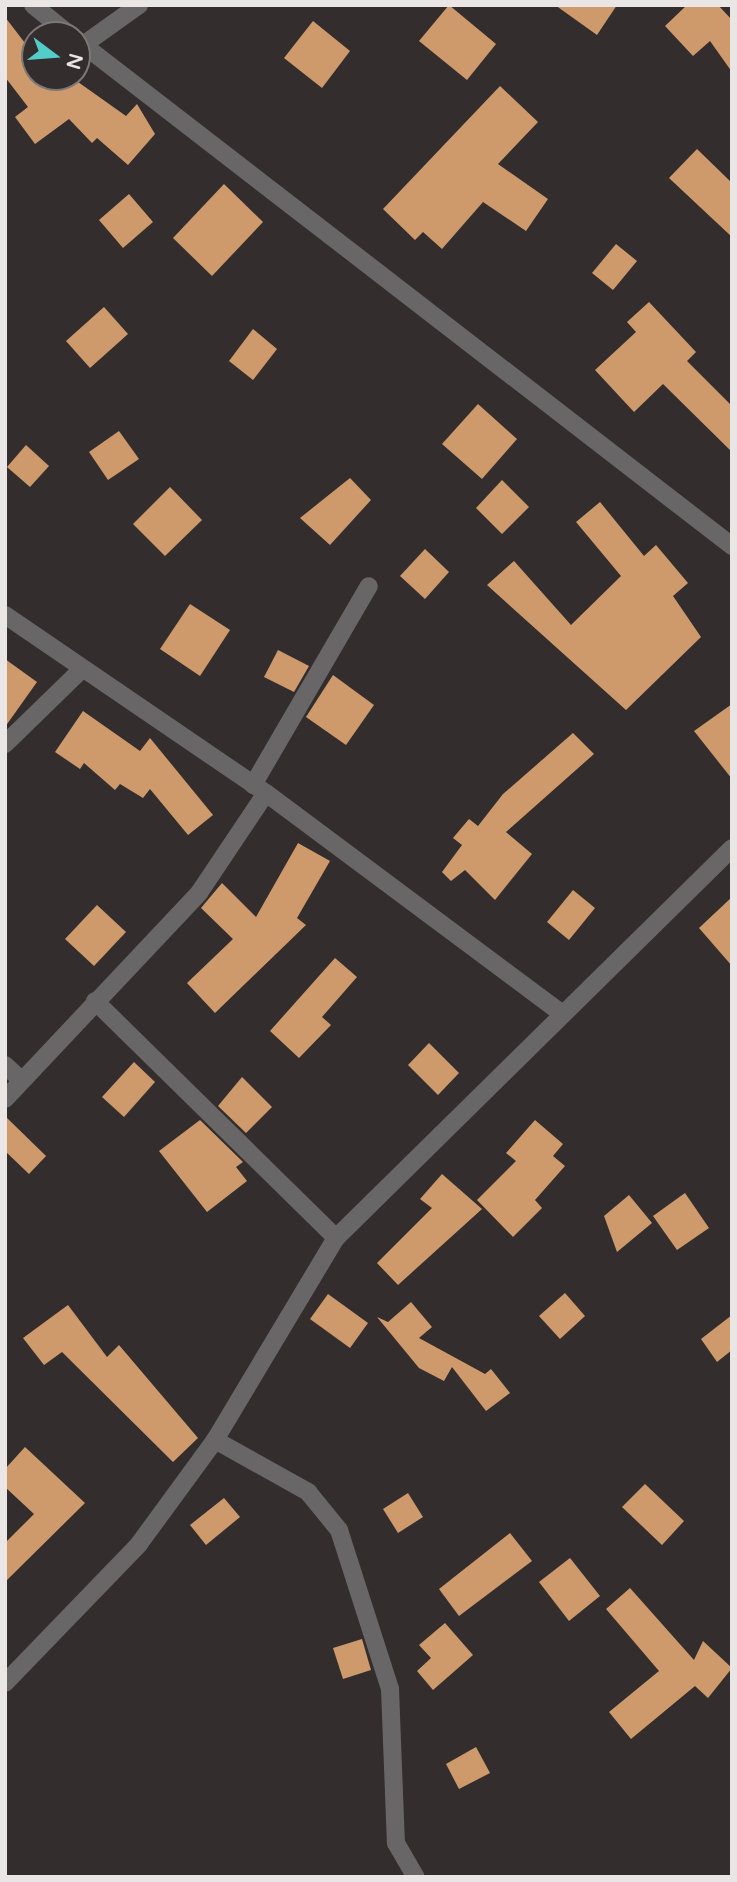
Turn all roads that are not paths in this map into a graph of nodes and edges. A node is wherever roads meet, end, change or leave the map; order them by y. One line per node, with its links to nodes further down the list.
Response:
1 (33, 5): 3 (street)
2 (139, 5): 4 (street)
3 (53, 21)
4 (91, 32)
5 (91, 51): 6 (street)
6 (732, 546)
7 (369, 586): 11 (street)
8 (5, 615): 9 (street)
9 (82, 669): 10 (street); 11 (street)
10 (5, 744)
11 (259, 789): 13 (street); 14 (street)
12 (732, 848): 14 (street)
13 (95, 1001): 16 (street); 18 (street)
14 (562, 1014): 18 (street)
15 (5, 1065): 16 (street)
16 (22, 1081): 17 (street)
17 (5, 1099)
18 (337, 1238): 19 (street)
19 (215, 1440): 20 (street); 21 (street)
20 (5, 1683)
21 (416, 1877)

